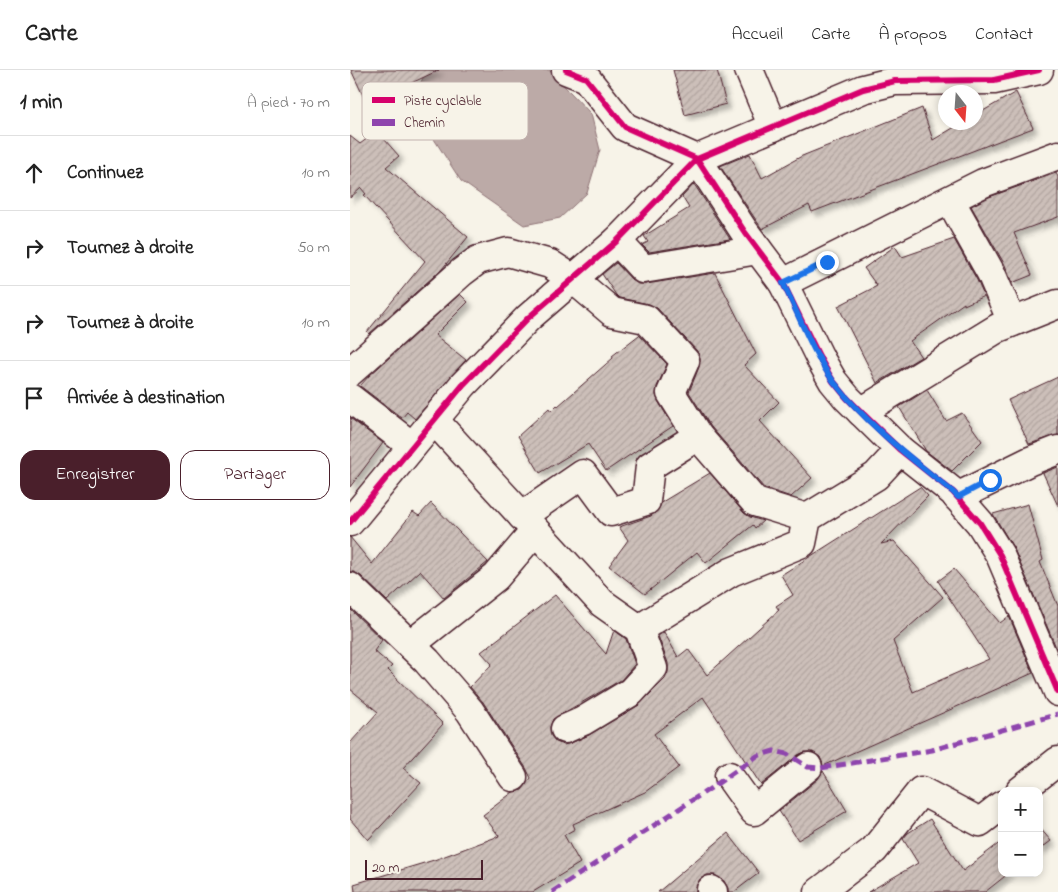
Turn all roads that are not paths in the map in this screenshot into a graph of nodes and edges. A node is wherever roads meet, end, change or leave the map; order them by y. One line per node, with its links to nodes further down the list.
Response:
1 (566, 70): 6 (street)
2 (749, 70): 4 (street)
3 (1039, 70): 4 (street)
4 (773, 127): 6 (street)
5 (1058, 155): 7 (street)
6 (698, 159): 8 (street); 9 (street)
7 (950, 200): 11 (street); 13 (street)
8 (617, 241): 9 (street); 10 (street)
9 (758, 250): 11 (street)
10 (573, 279): 14 (street); 17 (street); 18 (street)
11 (783, 283): 16 (street)
12 (1058, 304): 13 (street)
13 (1012, 322): 16 (street)
14 (350, 372)
15 (350, 398): 19 (street)
16 (861, 412): 20 (street)
17 (434, 420): 19 (street); 25 (street)
18 (698, 436): 23 (street); 25 (street)
19 (412, 446): 24 (street)
20 (900, 450): 22 (street); 23 (street)
21 (1058, 450): 22 (street)
22 (958, 497): 29 (street)
23 (806, 518): 27 (street)
24 (350, 522)
25 (529, 524): 27 (street); 28 (street)
26 (350, 587): 28 (street)
27 (639, 629): 30 (street)
28 (410, 645): 34 (street)
29 (1058, 692)
30 (565, 729)
31 (1058, 761): 35 (street)
32 (808, 767): 33 (street)
33 (729, 776)
34 (513, 777)
35 (1025, 787)
36 (998, 808): 37 (street)
37 (819, 892)

